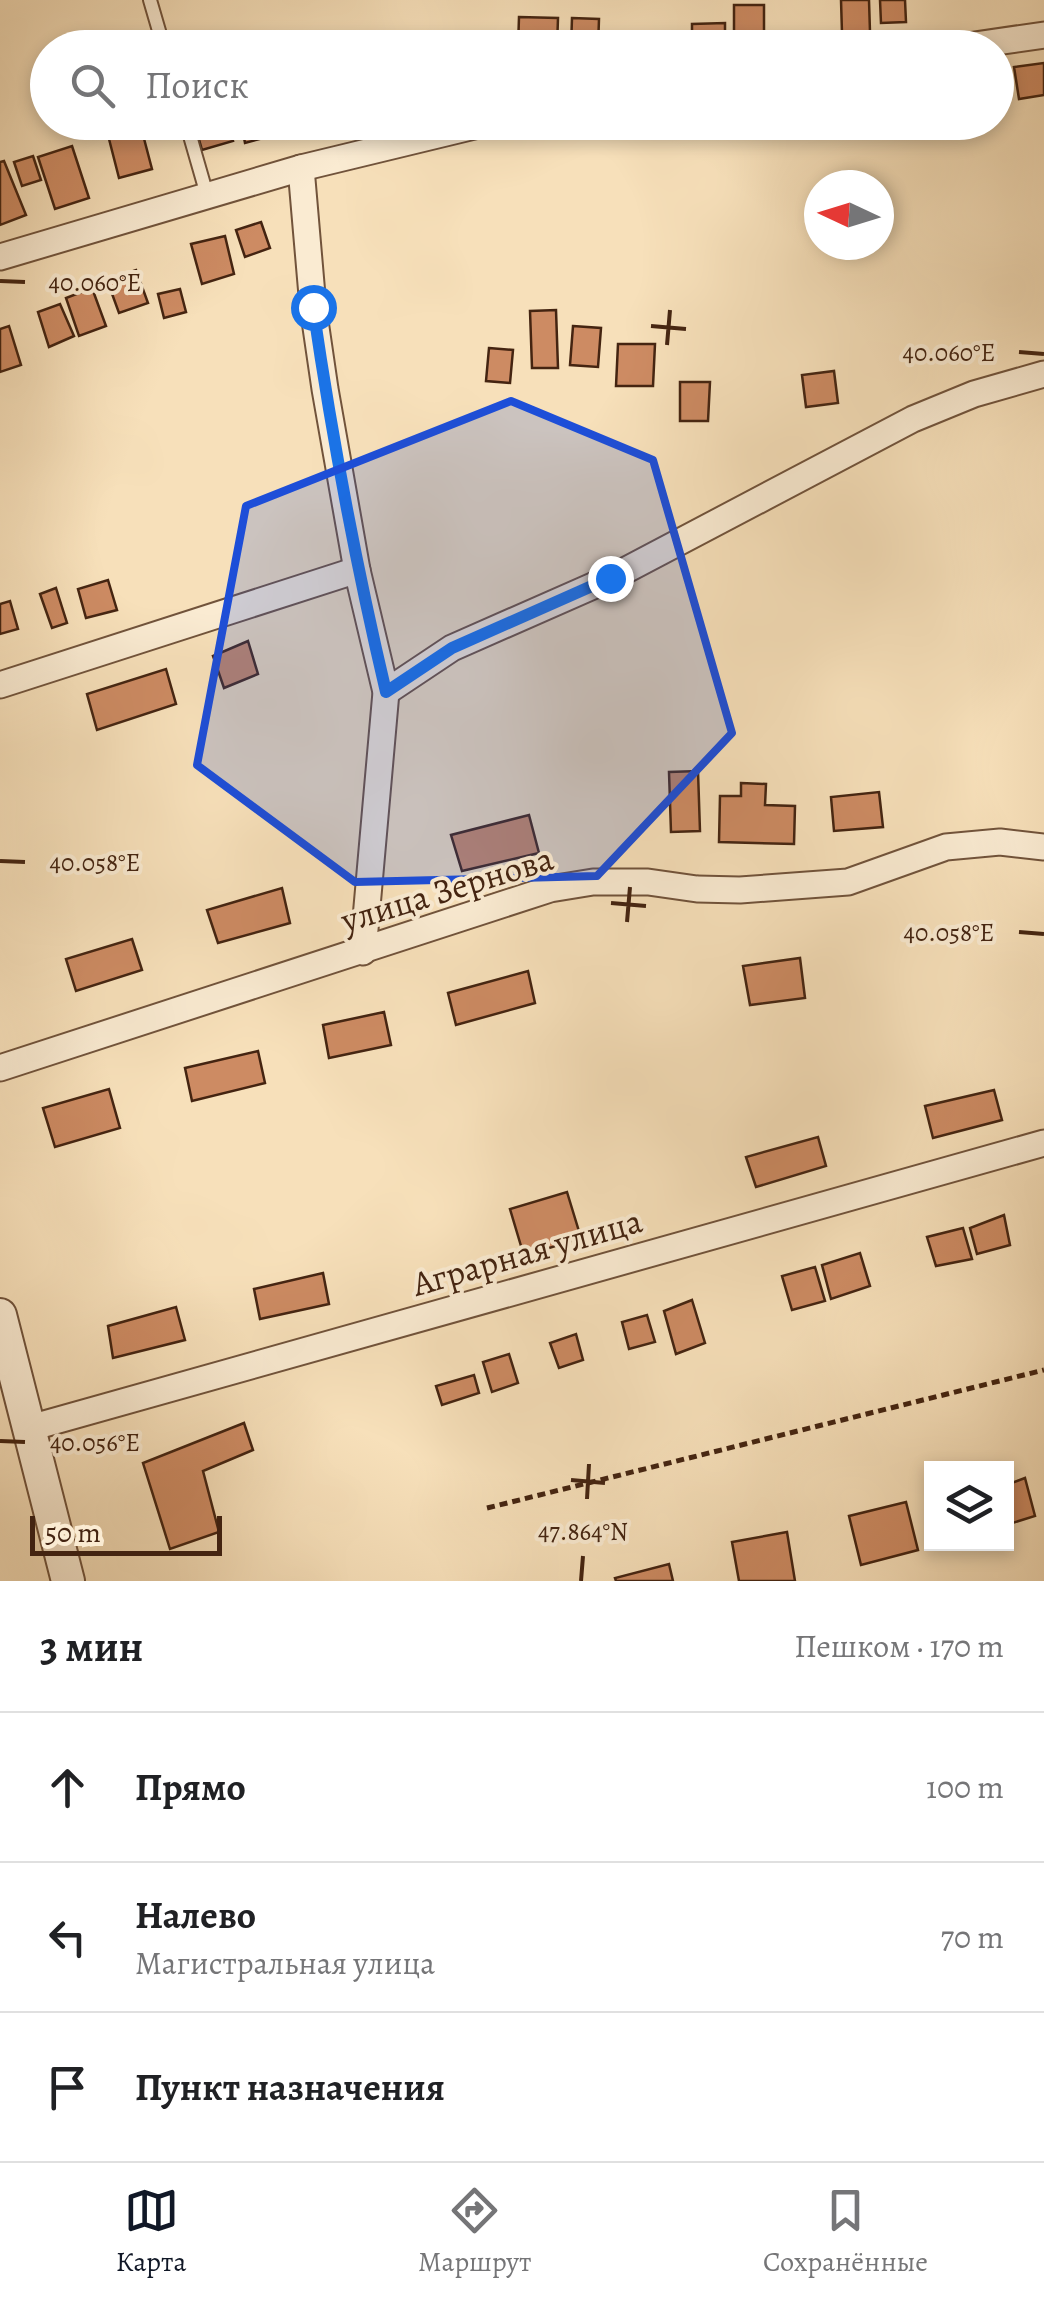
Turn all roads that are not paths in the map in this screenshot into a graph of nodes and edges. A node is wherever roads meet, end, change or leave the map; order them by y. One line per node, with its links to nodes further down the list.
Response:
1 (150, 0): 2 (lane)
2 (159, 30)
3 (1044, 35): 4 (street)
4 (1014, 39)
5 (191, 140): 8 (lane)
6 (417, 140): 7 (street)
7 (302, 168): 8 (street); 11 (street)
8 (207, 195): 9 (street)
9 (0, 257)
10 (1044, 374): 13 (street)
11 (357, 570): 12 (street); 13 (street)
12 (0, 684)
13 (386, 692): 15 (street)
14 (1044, 847): 15 (street, улица Зернова)
15 (363, 952): 16 (street, улица Зернова)
16 (0, 1068)
17 (1044, 1143): 19 (street, Аграрная улица)
18 (0, 1315): 19 (street)
19 (30, 1428): 20 (street)
20 (68, 1581)

